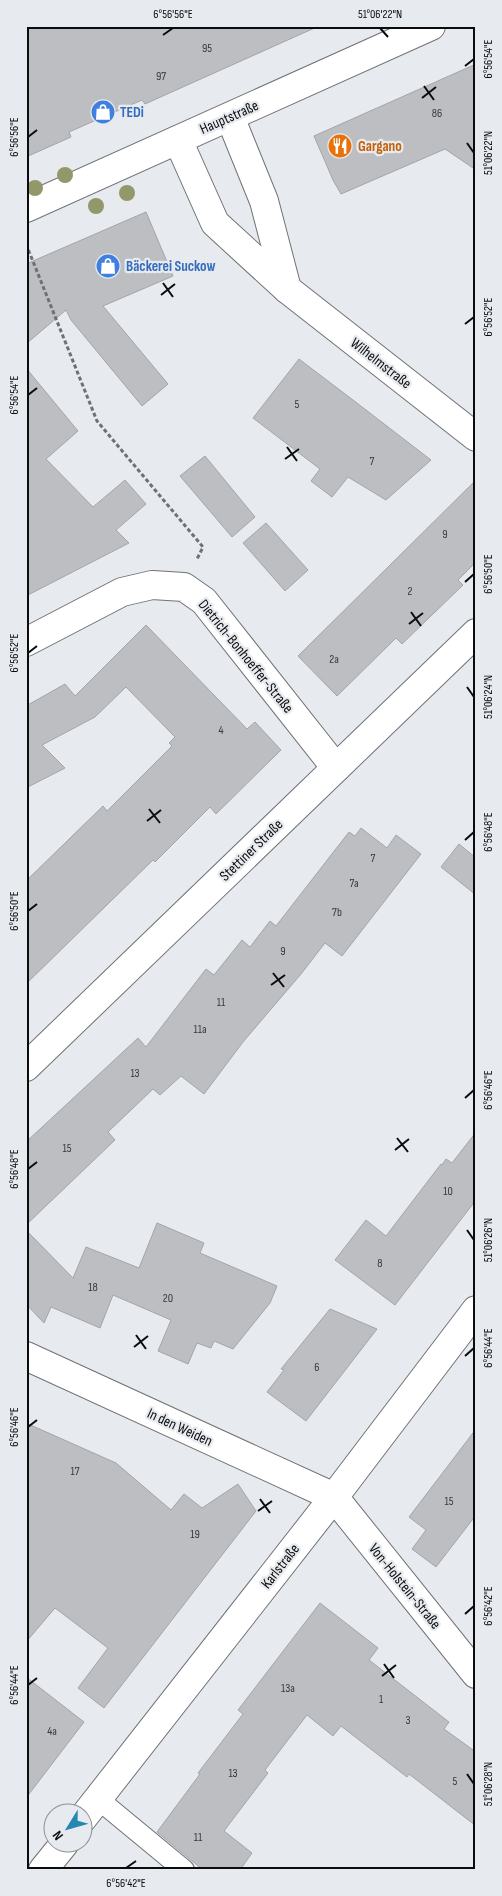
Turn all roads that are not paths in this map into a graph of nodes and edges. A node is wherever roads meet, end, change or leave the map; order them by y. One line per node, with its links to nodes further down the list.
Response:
1 (431, 26): 2 (street, Hauptstraße)
2 (230, 117): 3 (street, Hauptstraße); 5 (street)
3 (178, 140): 4 (street, Hauptstraße); 5 (street, Wilhelmstraße)
4 (26, 208)
5 (287, 289): 6 (street, Wilhelmstraße)
6 (476, 438)
7 (476, 633): 9 (street, Stettiner Straße)
8 (26, 642): 9 (street, Dietrich-Bonhoeffer-Straße)
9 (336, 768): 10 (street, Stettiner Straße)
10 (26, 1067)
11 (476, 1310): 13 (street, Karlstraße)
12 (26, 1356): 13 (street, In den Weiden)
13 (334, 1497): 14 (street, Von-Holstein-Straße); 15 (street, Karlstraße)
14 (476, 1674)
15 (92, 1806)
16 (92, 1810): 19 (lane)
17 (56, 1854): 18 (street)
18 (43, 1870)
19 (184, 1870)

